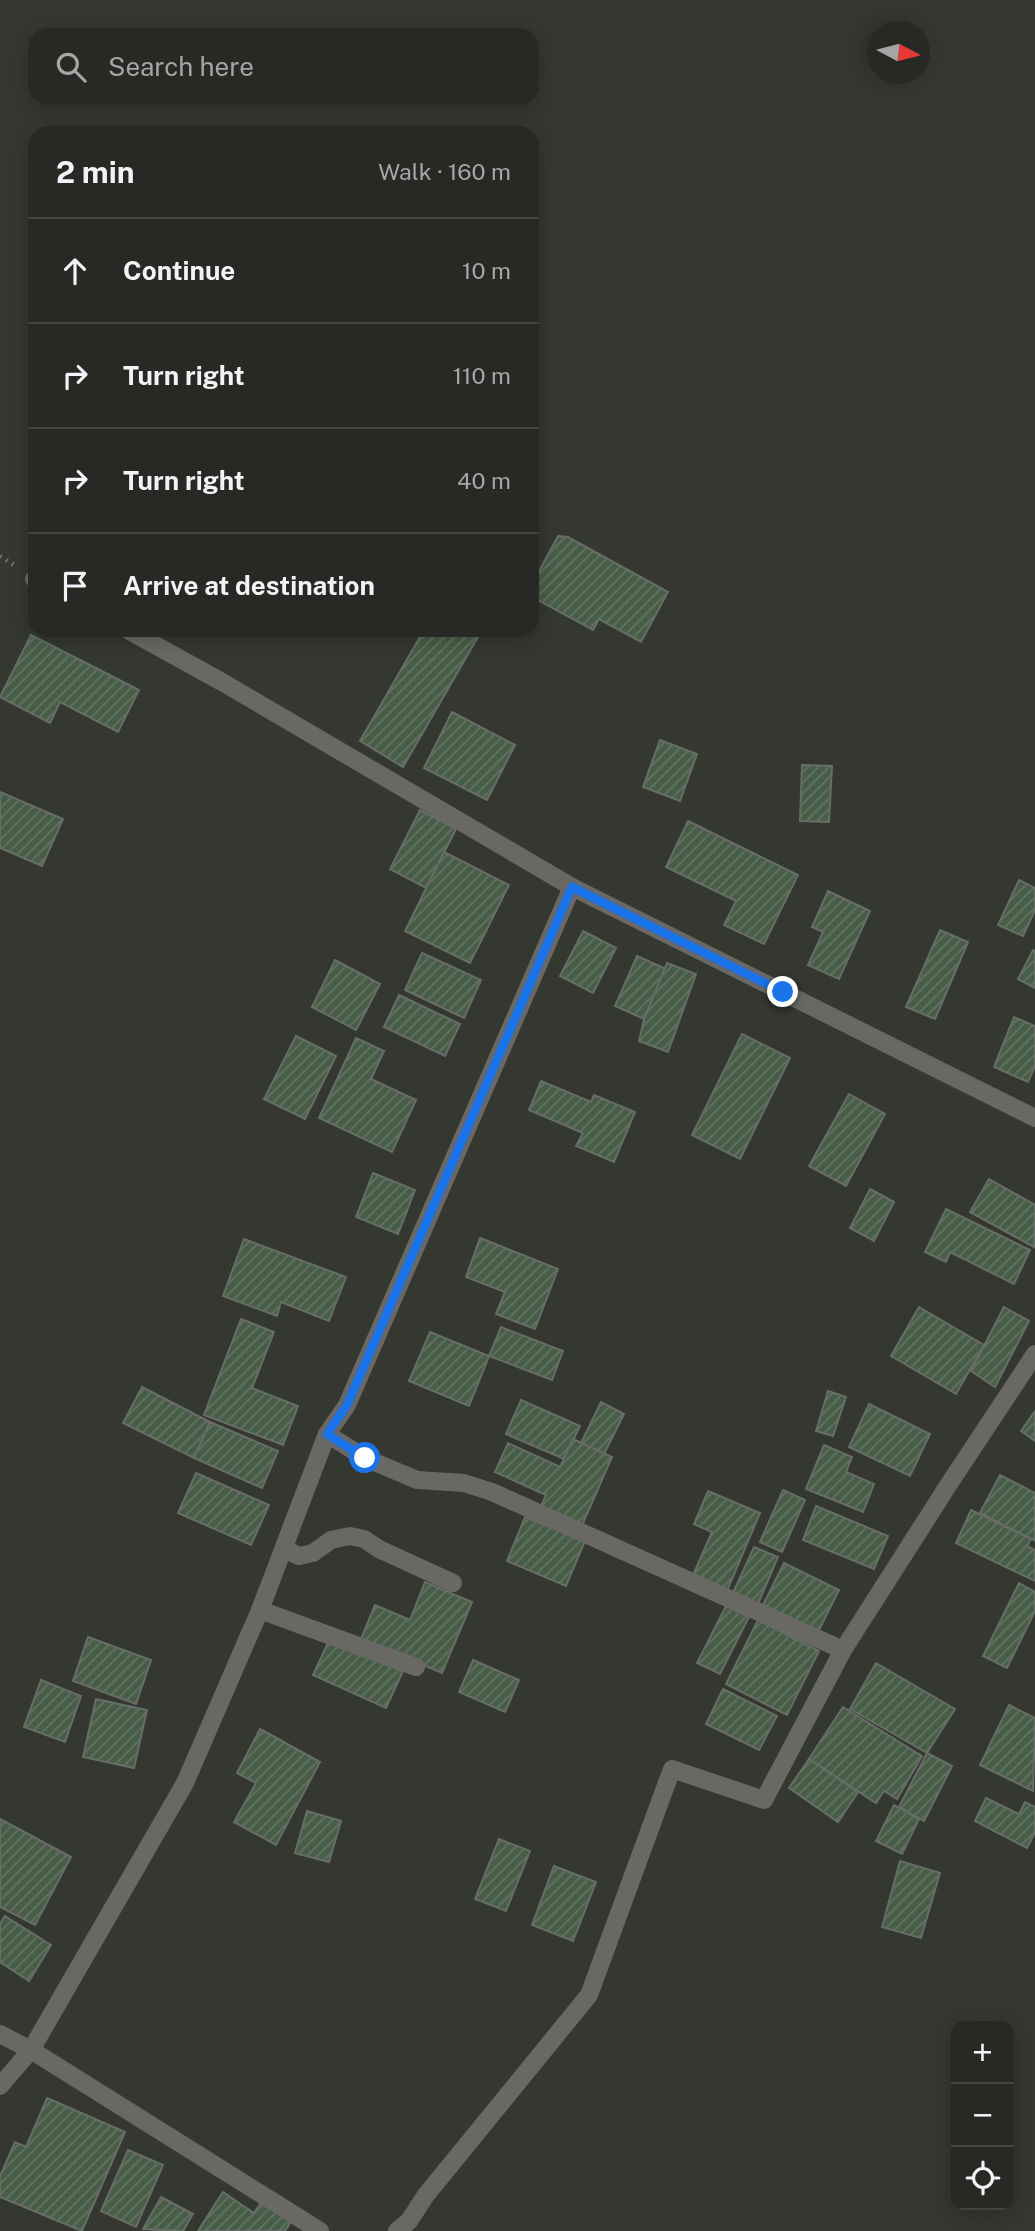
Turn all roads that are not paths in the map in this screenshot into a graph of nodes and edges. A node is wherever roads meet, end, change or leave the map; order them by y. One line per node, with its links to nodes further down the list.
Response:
1 (141, 637): 2 (street)
2 (572, 887): 3 (street); 5 (street)
3 (1035, 1118)
4 (1035, 1354): 9 (street)
5 (327, 1434): 6 (street); 9 (street)
6 (284, 1549): 7 (street); 8 (street)
7 (453, 1583)
8 (260, 1610): 10 (street); 12 (street)
9 (843, 1650): 15 (street)
10 (416, 1667)
11 (0, 2034): 12 (street)
12 (32, 2050): 13 (street); 14 (street)
13 (0, 2086)
14 (320, 2231)
15 (397, 2231)

